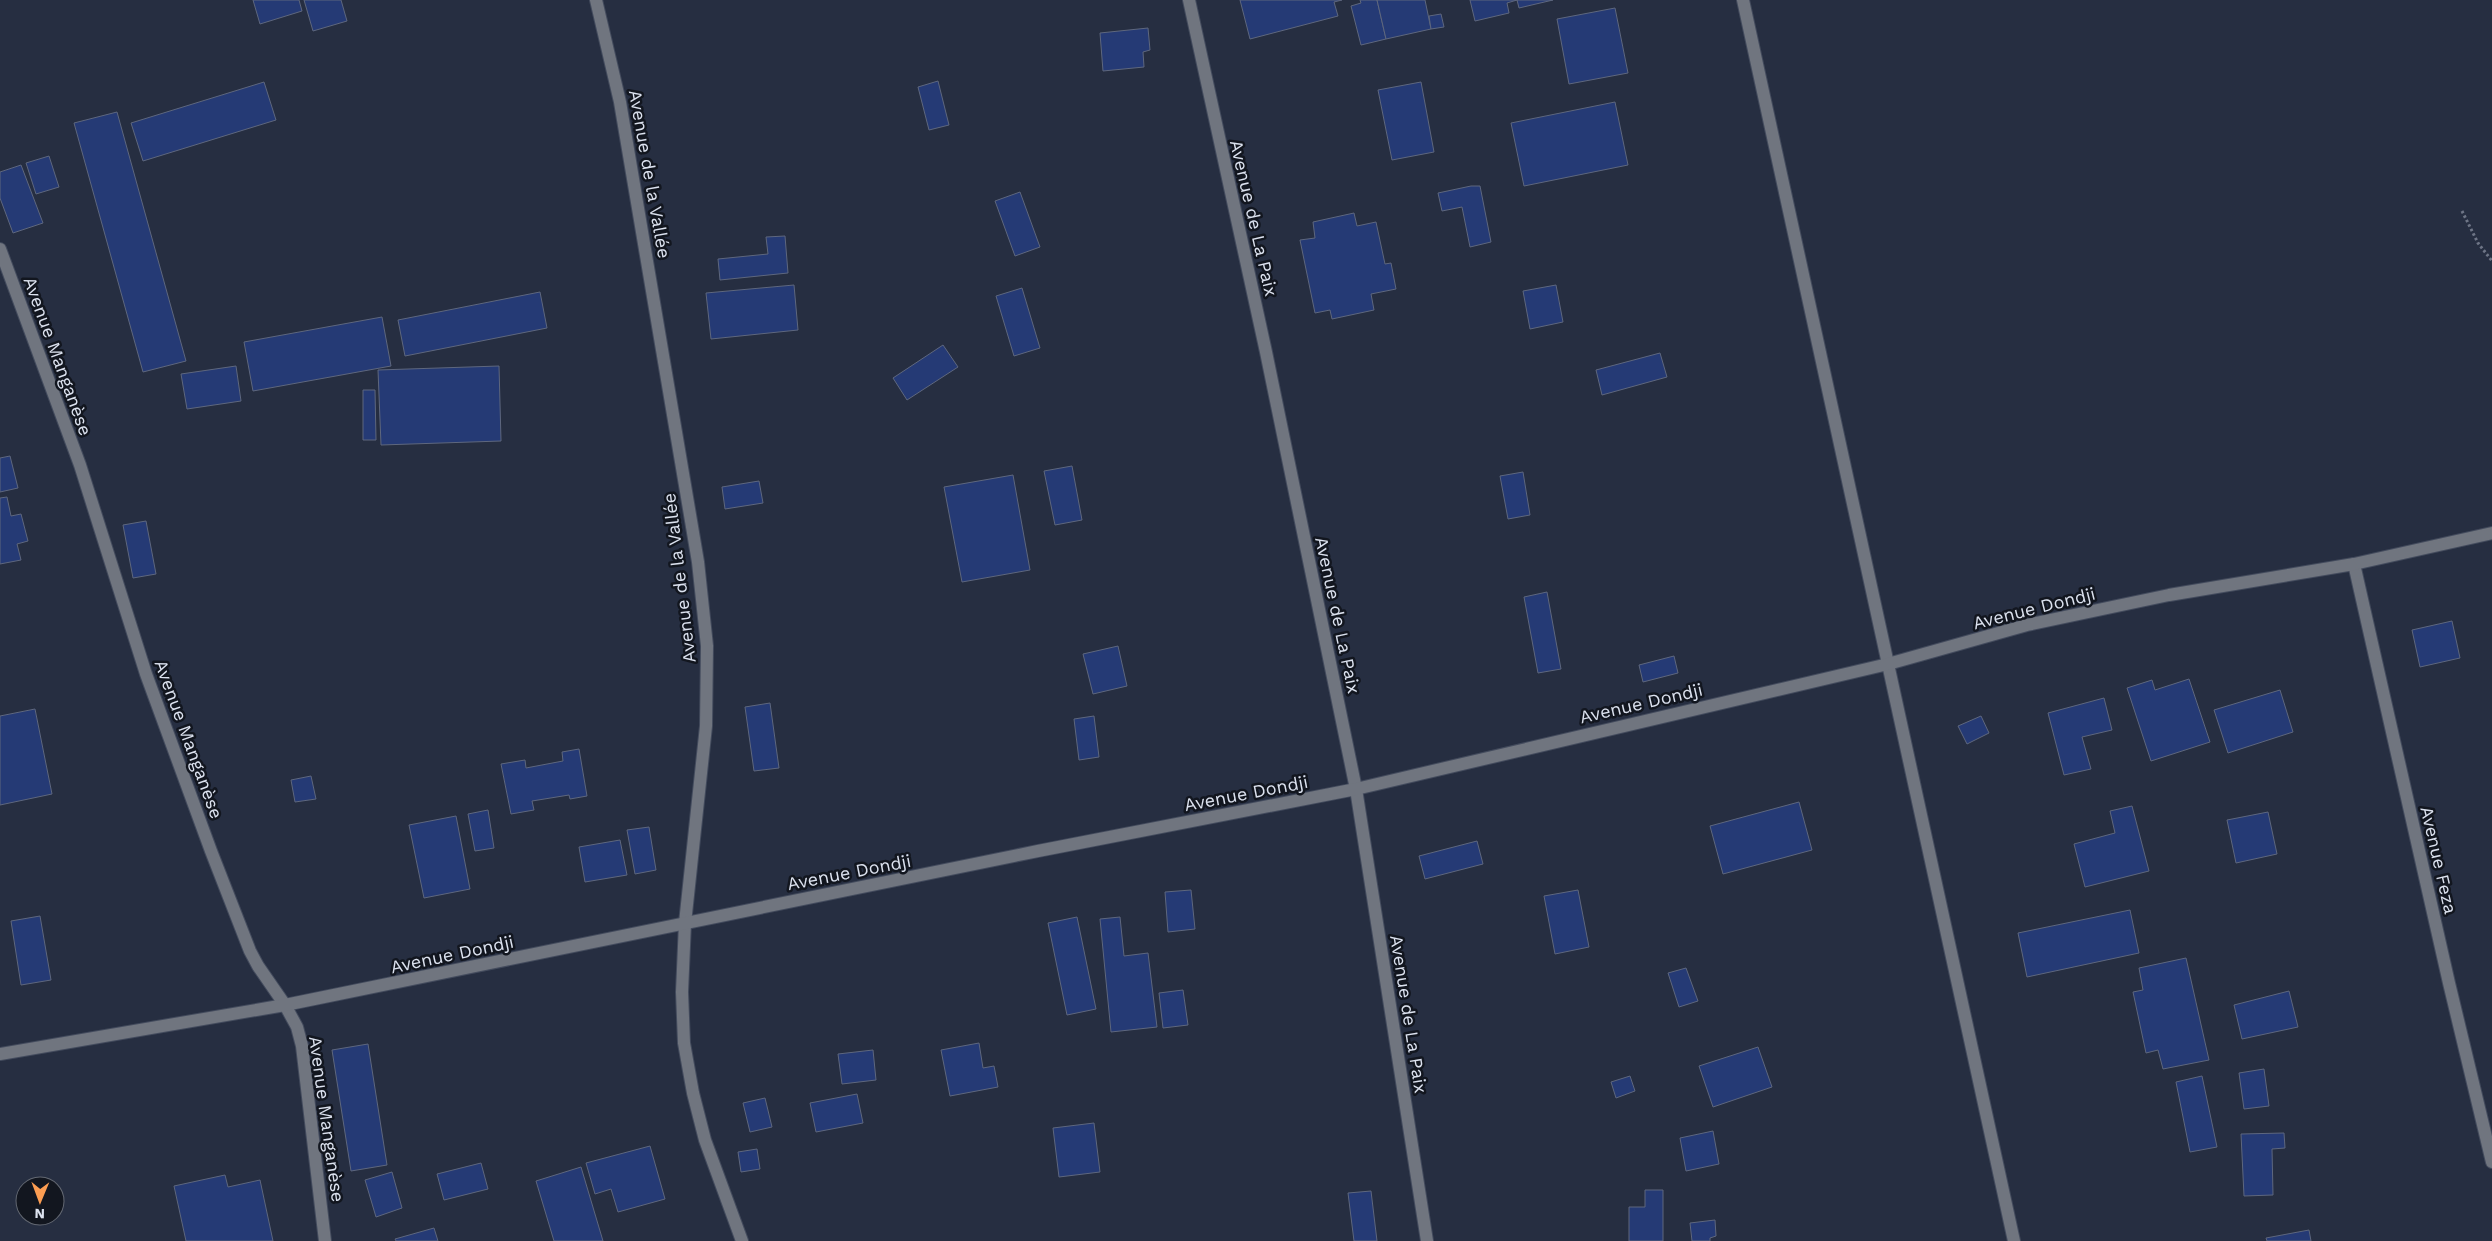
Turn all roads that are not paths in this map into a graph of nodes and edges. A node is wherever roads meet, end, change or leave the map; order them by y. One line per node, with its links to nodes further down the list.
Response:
1 (596, 0): 9 (street, Avenue de la Vallée)
2 (1189, 0): 8 (street, Avenue de La Paix)
3 (1743, 0): 7 (street)
4 (0, 249): 10 (street, Avenue Manganèse)
5 (2492, 533): 6 (street, Avenue Dondji)
6 (2354, 564): 7 (street, Avenue Dondji); 12 (street, Avenue Feza)
7 (1888, 664): 8 (street, Avenue Dondji); 16 (street)
8 (1356, 789): 9 (street, Avenue Dondji); 15 (street, Avenue de La Paix)
9 (685, 923): 10 (street, Avenue Dondji); 14 (street, Avenue de la Vallée)
10 (285, 1005): 11 (street, Avenue Dondji); 13 (street, Avenue Manganèse)
11 (0, 1054)
12 (2492, 1162)
13 (325, 1241)
14 (742, 1241)
15 (1427, 1241)
16 (2014, 1241)

